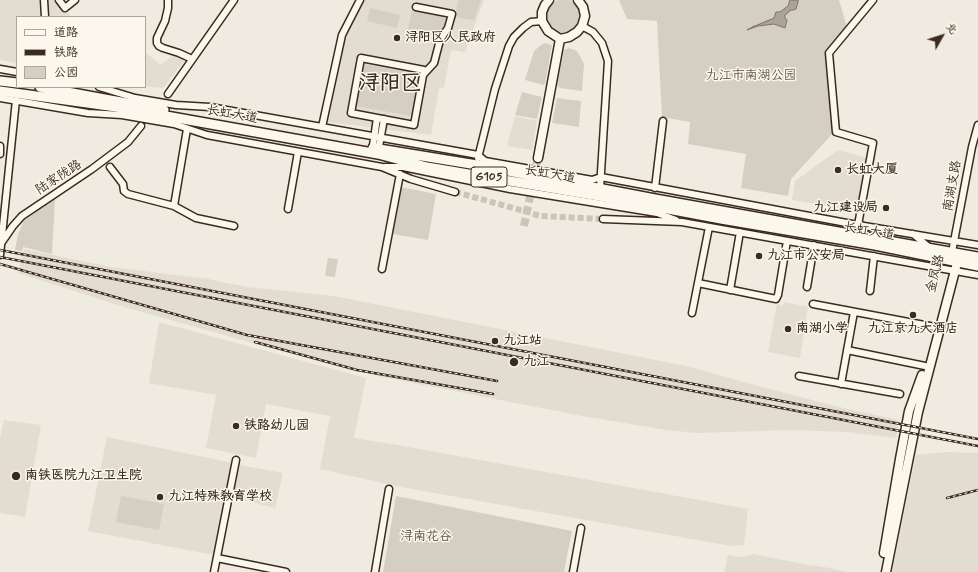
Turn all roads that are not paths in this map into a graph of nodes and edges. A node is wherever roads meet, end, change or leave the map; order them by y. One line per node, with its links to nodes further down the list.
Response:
1 (44, 0): 11 (street)
2 (59, 0): 3 (street)
3 (75, 0)
4 (168, 0): 15 (street)
5 (234, 0): 15 (street)
6 (360, 0): 31 (street)
7 (578, 0): 13 (main road)
8 (873, 0): 56 (street)
9 (547, 1): 12 (main road)
10 (416, 7): 18 (street)
11 (45, 16)
12 (542, 20): 14 (main road); 39 (street)
13 (582, 26): 14 (main road); 45 (street)
14 (560, 38): 38 (main road)
15 (192, 59): 24 (street)
16 (0, 69): 17 (street)
17 (16, 72)
18 (423, 74): 27 (street); 27 (street)
19 (0, 81): 20 (highway)
20 (16, 83)
21 (45, 88): 35 (highway, 长虹大道 / G105)
22 (102, 88): 31 (street)
23 (0, 91): 35 (highway, 长虹大道 / G105)
24 (168, 94)
25 (0, 98): 26 (street)
26 (16, 100): 32 (street); 64 (street)
27 (380, 118): 33 (street)
28 (663, 121): 47 (street)
29 (978, 125): 63 (street, 南湖支路)
30 (141, 126): 64 (street, 陆家陇路)
31 (322, 127): 33 (street)
32 (186, 129): 36 (street); 49 (street)
33 (377, 137): 35 (street); 39 (street)
34 (0, 146): 37 (street)
35 (375, 151): 39 (highway, 长虹大道 / G105); 43 (highway, 长虹大道 / G105)
36 (298, 152): 41 (street); 50 (street)
37 (0, 154)
38 (538, 158)
39 (477, 160): 45 (street); 46 (highway, 长虹大道 / G105)
40 (110, 167): 49 (street)
41 (382, 167): 42 (street); 44 (street)
42 (403, 167): 43 (street); 54 (street)
43 (427, 167): 53 (highway, 长虹大道 / G105)
44 (400, 174): 48 (street); 75 (street)
45 (601, 177): 46 (street); 47 (street)
46 (600, 188): 55 (highway, 长虹大道 / G105)
47 (655, 188): 51 (street)
48 (455, 192)
49 (174, 206): 57 (street)
50 (288, 210)
51 (814, 216): 55 (street); 56 (street)
52 (603, 219): 54 (street)
53 (721, 219): 59 (street); 61 (highway, 长虹大道 / G105)
54 (682, 222): 58 (street)
55 (794, 224): 68 (highway, 长虹大道 / G105)
56 (858, 225): 60 (street)
57 (234, 226)
58 (709, 227): 59 (street); 77 (street)
59 (739, 232): 62 (street); 79 (street)
60 (912, 233): 63 (street); 68 (street)
61 (818, 236): 65 (street); 73 (highway, 长虹大道 / G105)
62 (787, 241): 65 (street); 79 (street)
63 (954, 241): 67 (street); 69 (street, 南湖支路)
64 (2, 242): 70 (street, 陆家陇路)
65 (798, 243): 66 (street)
66 (814, 245): 71 (street); 78 (street)
67 (978, 245)
68 (930, 248): 69 (highway, 长虹大道 / G105)
69 (952, 252): 72 (highway, 长虹大道 / G105); 73 (main road, 金凤路)
70 (0, 255)
71 (874, 256): 73 (street); 80 (street)
72 (978, 257)
73 (954, 266): 74 (highway, 长虹大道 / G105); 76 (street); 84 (main road, 金凤路); 99 (main road, 金凤路)
74 (978, 266)
75 (382, 269)
76 (978, 275)
77 (698, 283): 79 (street); 82 (street)
78 (807, 287)
79 (730, 290)
80 (870, 291)
81 (813, 304): 83 (street)
82 (692, 312)
83 (854, 312): 84 (street); 85 (street)
84 (935, 328): 86 (main road, 金凤路)
85 (847, 350): 86 (street); 88 (street)
86 (925, 366): 98 (main road, 金凤路)
87 (799, 376): 88 (street)
88 (841, 384): 89 (street)
89 (900, 394)
90 (236, 460): 93 (street)
91 (389, 489): 96 (street)
92 (581, 528): 97 (street)
93 (217, 558): 94 (street); 95 (street)
94 (214, 572)
95 (286, 572)
96 (375, 572)
97 (573, 572)
98 (881, 572)
99 (886, 572)

